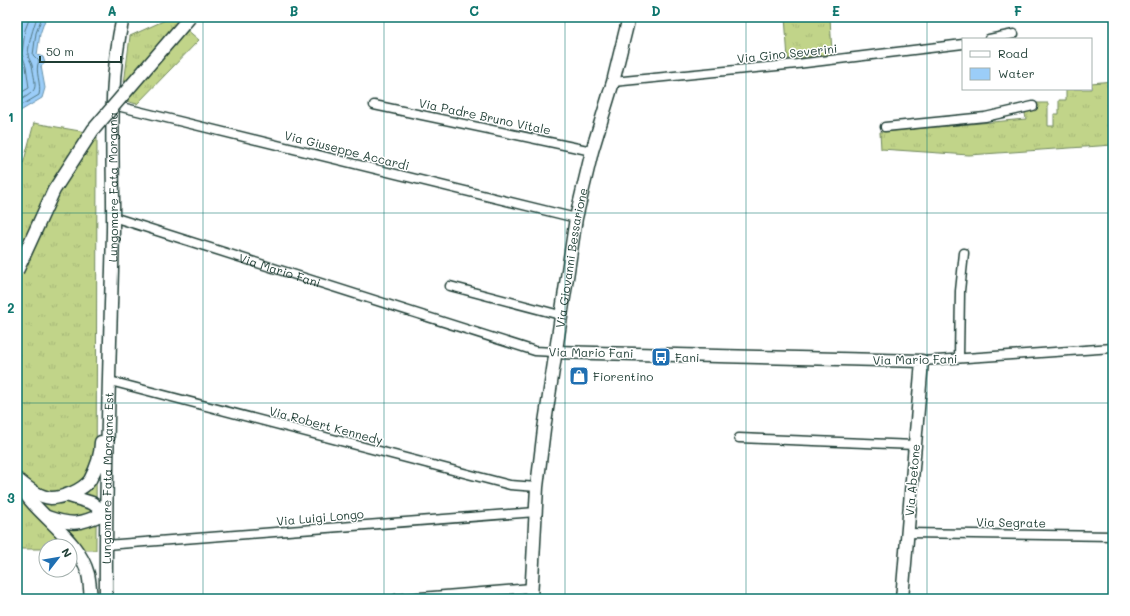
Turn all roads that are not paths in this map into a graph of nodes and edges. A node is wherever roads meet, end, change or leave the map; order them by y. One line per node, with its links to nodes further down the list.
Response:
1 (123, 17): 8 (street, Lungomare Fata Morgana)
2 (190, 17): 16 (street, bridge)
3 (629, 17): 7 (street, Via Giovanni Bessarione)
4 (1014, 34): 5 (street)
5 (994, 38)
6 (962, 44): 7 (street, Via Gino Severini)
7 (613, 82): 12 (street, Via Giovanni Bessarione)
8 (113, 105): 13 (street, Lungomare Fata Morgana); 14 (street, Via Giuseppe Accardi)
9 (374, 105): 12 (street, Via Padre Bruno Vitale)
10 (1032, 106): 11 (street)
11 (885, 127)
12 (592, 151): 14 (street, Via Giovanni Bessarione)
13 (113, 217): 20 (street, Via Mario Fani); 21 (street, Lungomare Fata Morgana)
14 (576, 218): 18 (street, Via Giovanni Bessarione)
15 (964, 253): 22 (street)
16 (17, 272)
17 (450, 286): 18 (street)
18 (560, 315): 20 (street, Via Giovanni Bessarione)
19 (1113, 348): 22 (street, Via Mario Fani)
20 (554, 352): 23 (street, Via Mario Fani); 28 (street, Via Giovanni Bessarione)
21 (110, 358): 24 (street, Lungomare Fata Morgana Est); 29 (street)
22 (959, 358): 23 (street, Via Mario Fani)
23 (922, 361): 26 (street, Via Abetone)
24 (110, 381): 28 (street, Via Robert Kennedy); 31 (street, Lungomare Fata Morgana Est)
25 (739, 438): 26 (street)
26 (915, 445): 33 (street, Via Abetone)
27 (17, 479): 29 (street); 32 (street)
28 (537, 487): 30 (street, Via Giovanni Bessarione)
29 (66, 495): 31 (street)
30 (536, 512): 35 (street, Via Luigi Longo); 36 (street, Via Giovanni Bessarione)
31 (105, 513): 32 (street); 35 (street, Lungomare Fata Morgana Est)
32 (47, 517): 37 (street)
33 (908, 533): 34 (street, Via Segrate); 40 (street, Via Abetone)
34 (1113, 536)
35 (106, 546): 38 (street, Lungomare Fata Morgana Est)
36 (531, 593): 39 (street)
37 (91, 599)
38 (106, 599)
39 (396, 599)
40 (902, 599)

